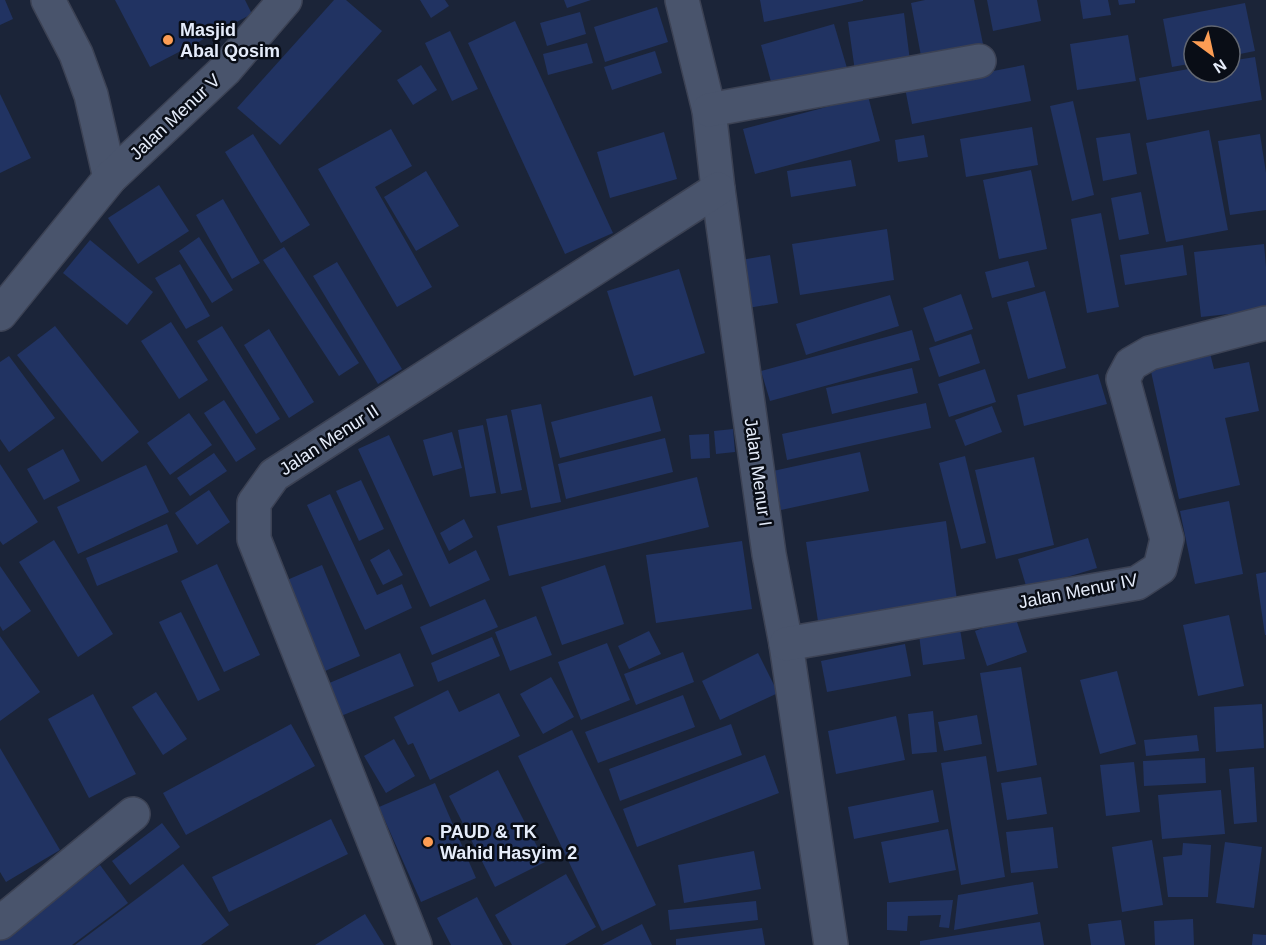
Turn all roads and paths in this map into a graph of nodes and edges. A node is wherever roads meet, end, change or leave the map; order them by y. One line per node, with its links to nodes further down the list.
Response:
1 (48, 0): 6 (street)
2 (285, 0): 6 (street, Jalan Menur V)
3 (682, 0): 5 (street, Jalan Menur I)
4 (979, 61): 5 (street)
5 (709, 110): 7 (street, Jalan Menur I)
6 (110, 178): 8 (street, Jalan Menur V)
7 (718, 189): 12 (street, Jalan Menur I); 15 (street, Jalan Menur II)
8 (49, 251): 9 (street); 10 (street, Jalan Menur V)
9 (0, 275)
10 (0, 314)
11 (1266, 324): 12 (street, Jalan Menur IV)
12 (786, 644): 16 (street, Jalan Menur I)
13 (133, 814): 14 (street)
14 (0, 923)
15 (415, 945)
16 (831, 945)

